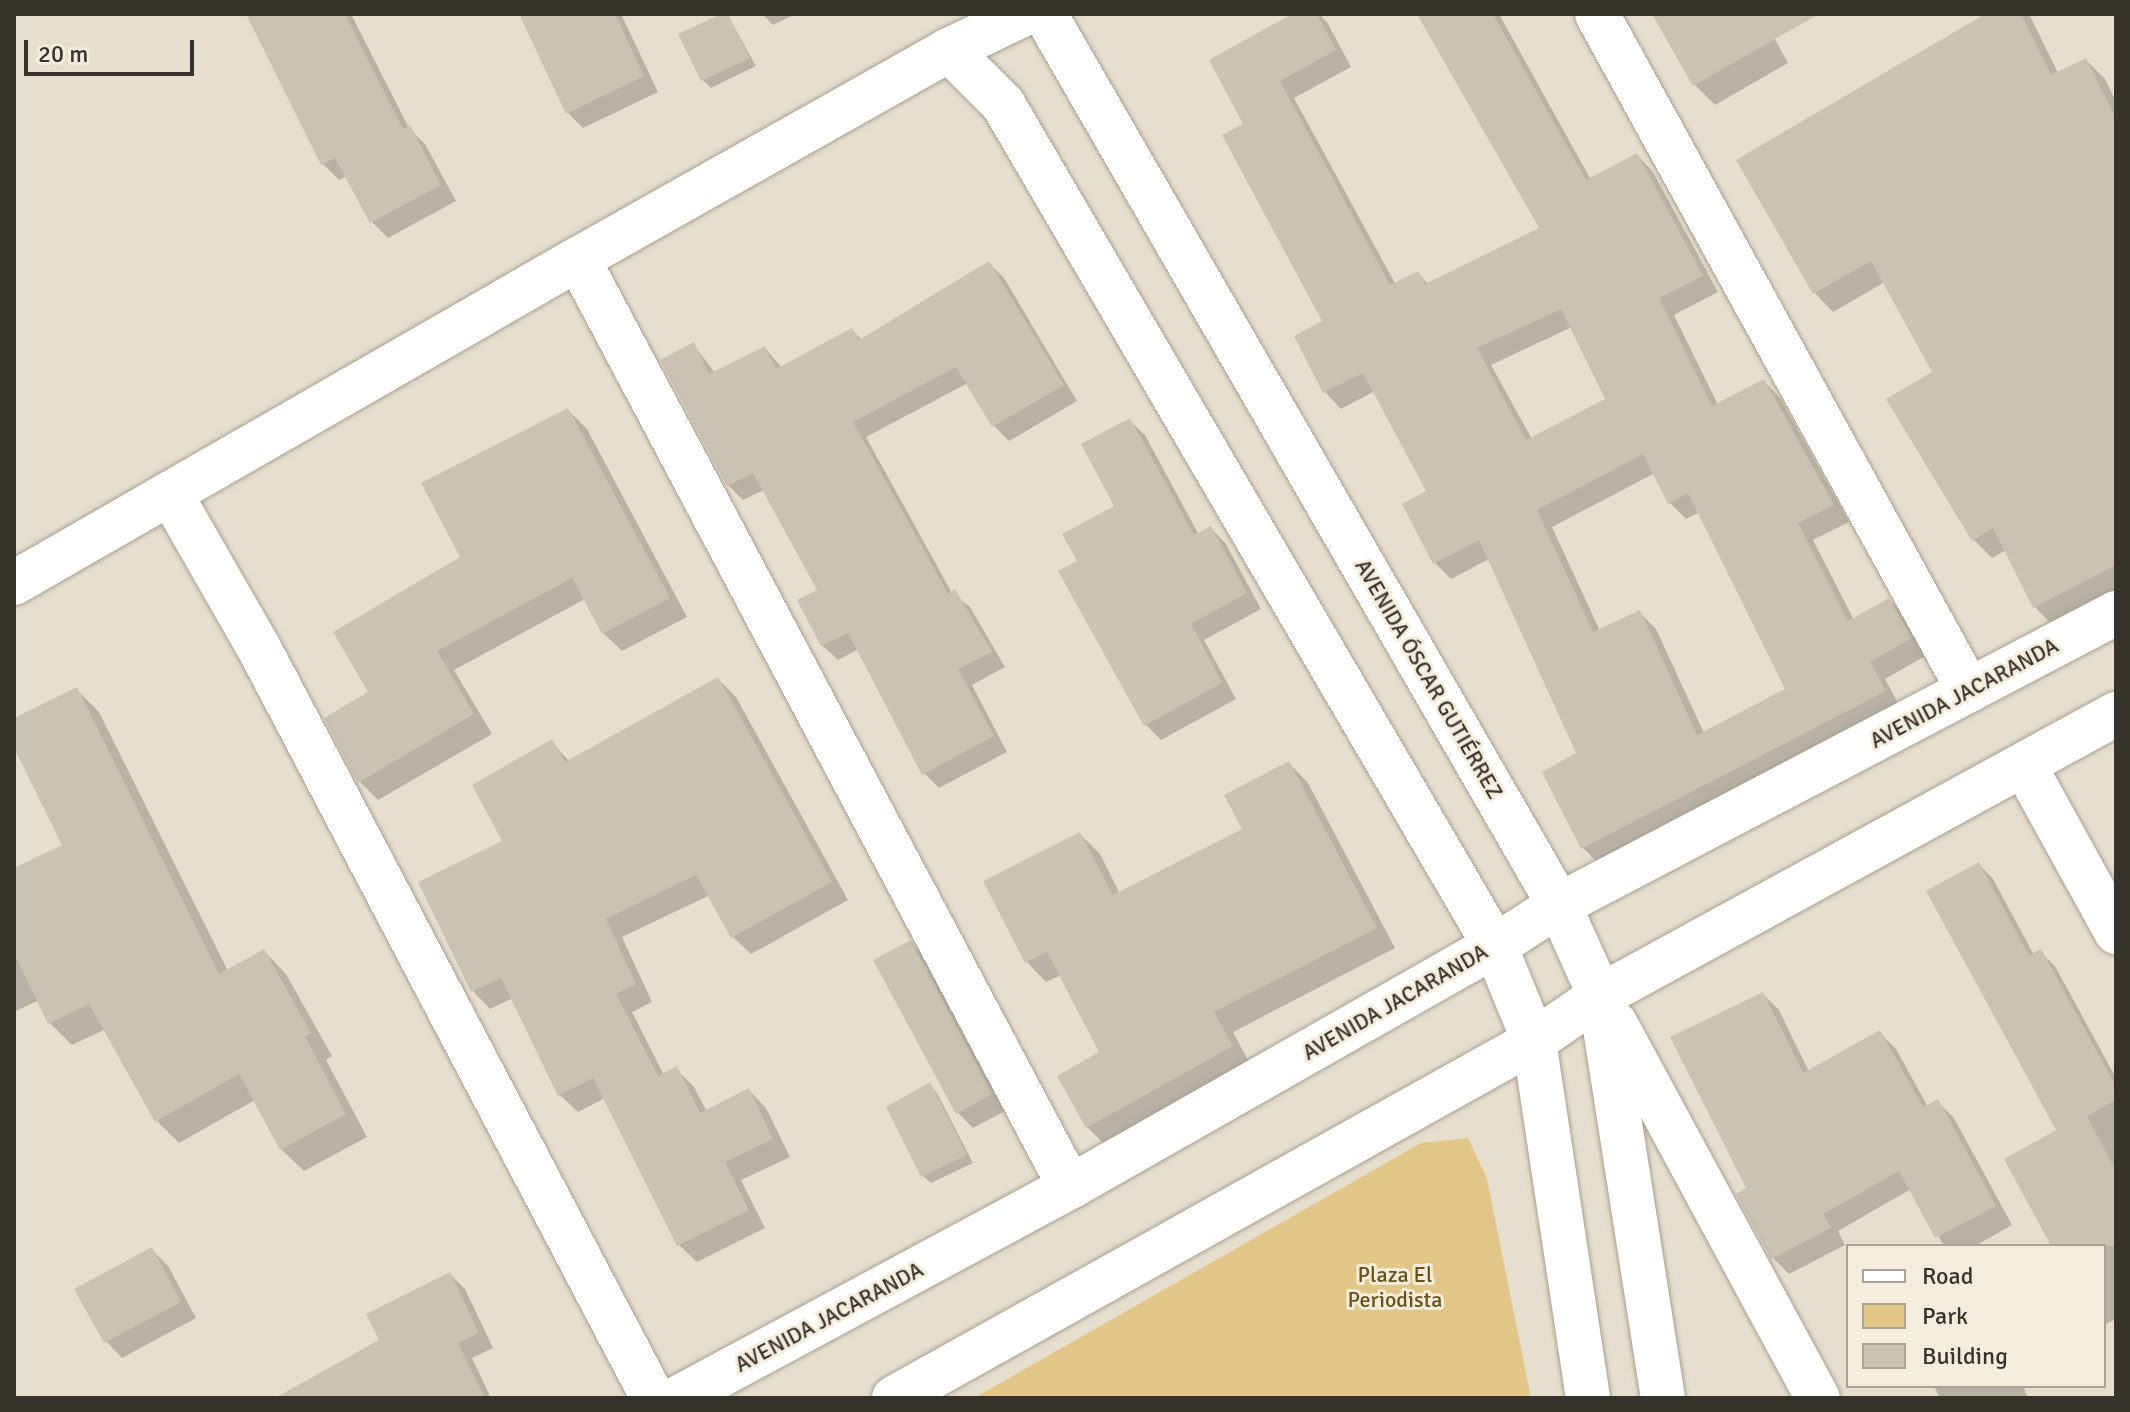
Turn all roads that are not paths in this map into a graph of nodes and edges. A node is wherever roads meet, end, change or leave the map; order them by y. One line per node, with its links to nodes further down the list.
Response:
1 (1024, 14): 4 (street)
2 (1045, 14): 12 (street, AVENIDA ÓSCAR GUTIÉRREZ)
3 (1597, 14): 9 (street)
4 (949, 50): 5 (street); 14 (street)
5 (578, 259): 6 (street); 17 (street)
6 (170, 493): 7 (street); 18 (street)
7 (14, 583)
8 (2116, 613): 9 (street, AVENIDA JACARANDA)
9 (1969, 691): 12 (street, AVENIDA JACARANDA)
10 (2116, 714): 11 (street)
11 (2024, 765): 13 (street); 15 (street)
12 (1559, 905): 14 (street, AVENIDA JACARANDA); 15 (street, AVENIDA ÓSCAR GUTIÉRREZ)
13 (2116, 932)
14 (1495, 946): 16 (street); 17 (street, AVENIDA JACARANDA)
15 (1600, 996): 16 (street); 22 (street, AVENIDA ÓSCAR GUTIÉRREZ); 23 (street)
16 (1534, 1041): 20 (street); 21 (street)
17 (1070, 1187): 19 (street, AVENIDA JACARANDA)
18 (653, 1398)
19 (678, 1398)
20 (894, 1398)
21 (1588, 1398)
22 (1663, 1398)
23 (1818, 1398)

